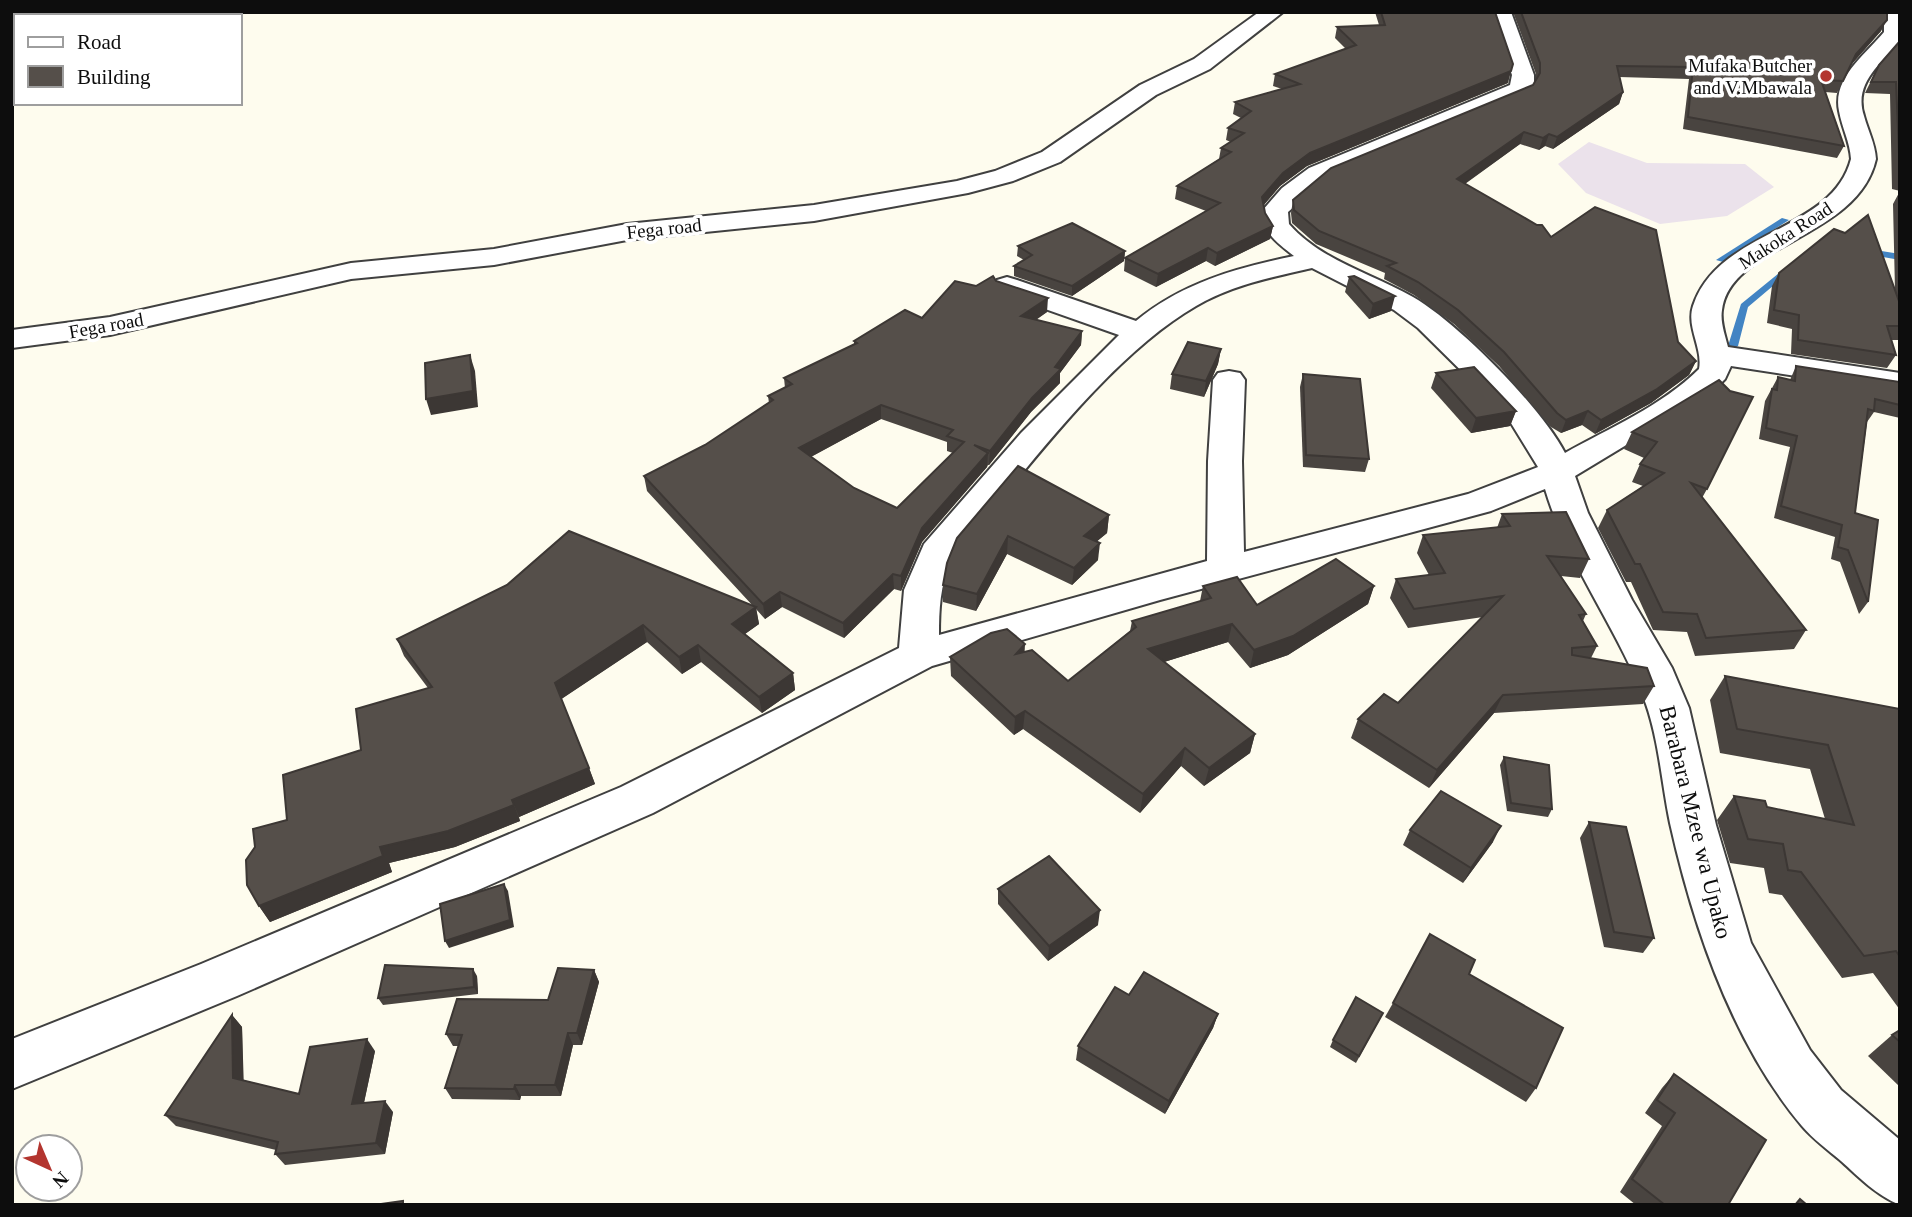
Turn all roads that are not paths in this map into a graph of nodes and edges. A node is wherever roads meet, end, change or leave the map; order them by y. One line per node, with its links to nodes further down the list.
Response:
1 (1273, 12): 7 (street, Fega road)
2 (1501, 12): 4 (street, Barabara Mzee wa Upako)
3 (1894, 12): 8 (street, Makoka Road)
4 (1316, 259): 6 (street); 11 (street, Barabara Mzee wa Upako)
5 (1007, 286): 6 (street)
6 (1141, 333): 13 (street)
7 (12, 339)
8 (1716, 354): 10 (street); 11 (street)
9 (1229, 380): 12 (street)
10 (1900, 383)
11 (1557, 472): 12 (street); 15 (street, Barabara Mzee wa Upako)
12 (1226, 570): 13 (street)
13 (919, 655): 14 (street)
14 (12, 1064)
15 (1900, 1177)

